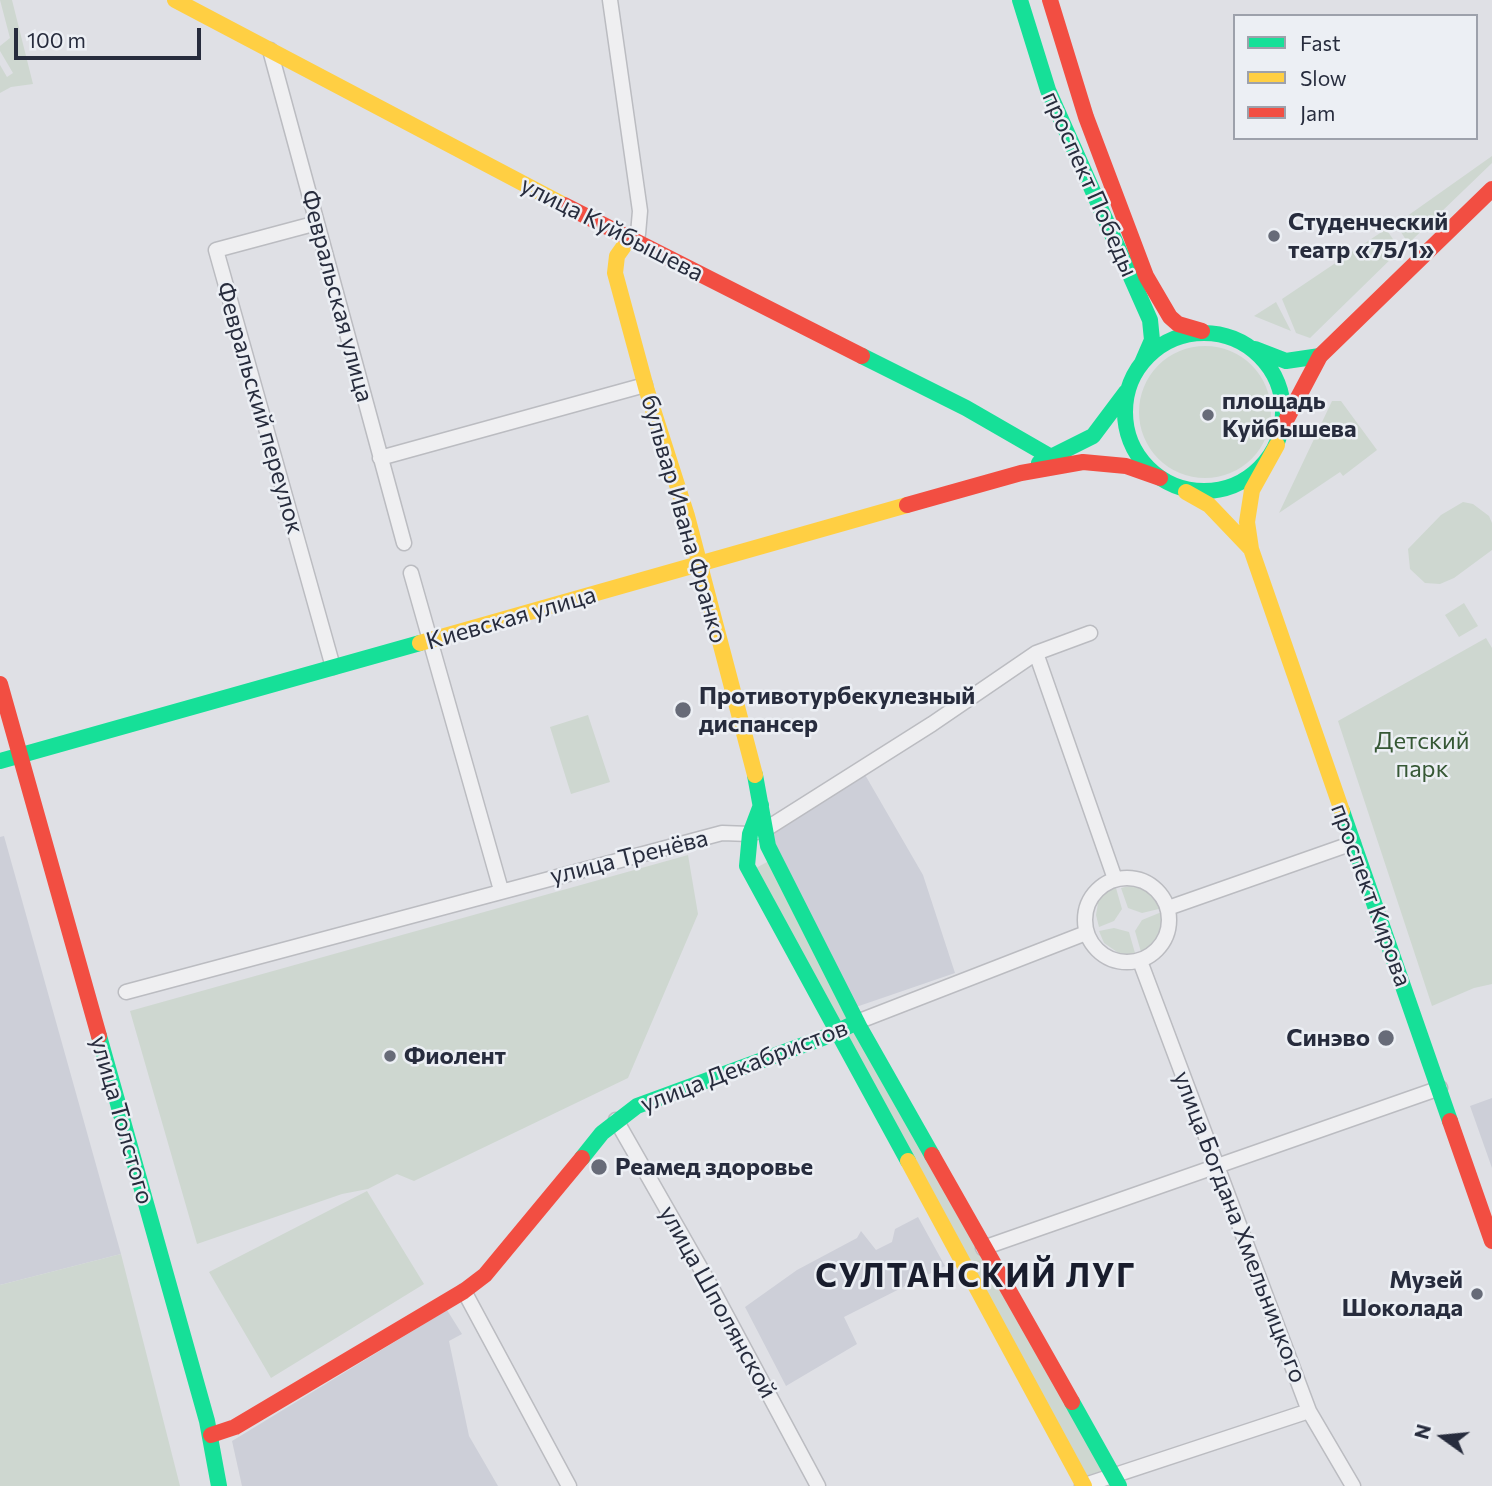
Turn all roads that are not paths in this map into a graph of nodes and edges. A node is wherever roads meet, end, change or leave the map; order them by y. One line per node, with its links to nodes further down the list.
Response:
1 (175, 0): 5 (main road, улица Куйбышева)
2 (610, 0): 8 (street)
3 (1020, 0): 12 (main road, проспект Победы)
4 (1050, 0): 9 (main road, проспект Победы)
5 (270, 50): 7 (street, Февральская улица); 8 (main road, улица Куйбышева)
6 (1492, 189): 11 (main road)
7 (317, 223): 17 (street, Февральская улица); 27 (street, Февральский переулок)
8 (629, 239): 14 (main road, бульвар Ивана Франко); 16 (main road, улица Куйбышева)
9 (1216, 333): 10 (main road); 12 (main road)
10 (1252, 348): 11 (main road); 15 (main road)
11 (1320, 356): 15 (main road)
12 (1141, 366): 13 (main road)
13 (1131, 383): 16 (main road, Киевская улица); 19 (main road)
14 (645, 385): 17 (street); 22 (main road, бульвар Ивана Франко)
15 (1278, 438): 19 (main road); 21 (main road)
16 (1051, 457): 18 (main road, Киевская улица)
17 (380, 458): 20 (street, Февральская улица)
18 (1021, 473): 19 (main road, Киевская улица); 22 (main road, Киевская улица)
19 (1164, 480): 21 (main road)
20 (404, 543)
21 (1251, 549): 32 (main road, проспект Кирова)
22 (700, 565): 25 (main road, Киевская улица); 31 (main road, бульвар Ивана Франко)
23 (411, 573): 25 (street)
24 (1090, 633): 26 (street)
25 (430, 641): 27 (main road, Киевская улица); 34 (street)
26 (1036, 653): 31 (street); 33 (street)
27 (333, 667): 29 (main road, Киевская улица)
28 (0, 684): 29 (main road, улица Толстого)
29 (22, 755): 30 (main road, Киевская улица); 48 (main road, улица Толстого)
30 (0, 761)
31 (758, 832): 34 (street, улица Тренёва); 39 (main road); 40 (main road, бульвар Ивана Франко)
32 (1353, 844): 35 (street); 41 (main road, проспект Кирова)
33 (1115, 879): 35 (street); 36 (street)
34 (502, 890): 38 (street, улица Тренёва)
35 (1168, 908): 37 (street)
36 (1086, 933): 37 (street); 39 (street, улица Декабристов)
37 (1140, 961): 43 (street, улица Богдана Хмельницкого)
38 (126, 992)
39 (857, 1022): 40 (main road, улица Декабристов); 45 (main road)
40 (837, 1032): 42 (main road, улица Декабристов); 53 (main road, бульвар Ивана Франко)
41 (1440, 1088): 43 (street); 44 (main road, проспект Кирова)
42 (617, 1120): 46 (main road, улица Декабристов); 52 (street, улица Шполянской)
43 (1218, 1168): 45 (street); 47 (street, улица Богдана Хмельницкого)
44 (1492, 1241)
45 (983, 1248): 49 (main road)
46 (464, 1291): 48 (main road, улица Декабристов); 51 (street)
47 (1309, 1411): 49 (street); 54 (street, улица Богдана Хмельницкого)
48 (211, 1435): 50 (main road, улица Толстого)
49 (1116, 1480): 53 (street)
50 (219, 1486)
51 (569, 1486)
52 (818, 1486)
53 (1083, 1486)
54 (1353, 1486)

